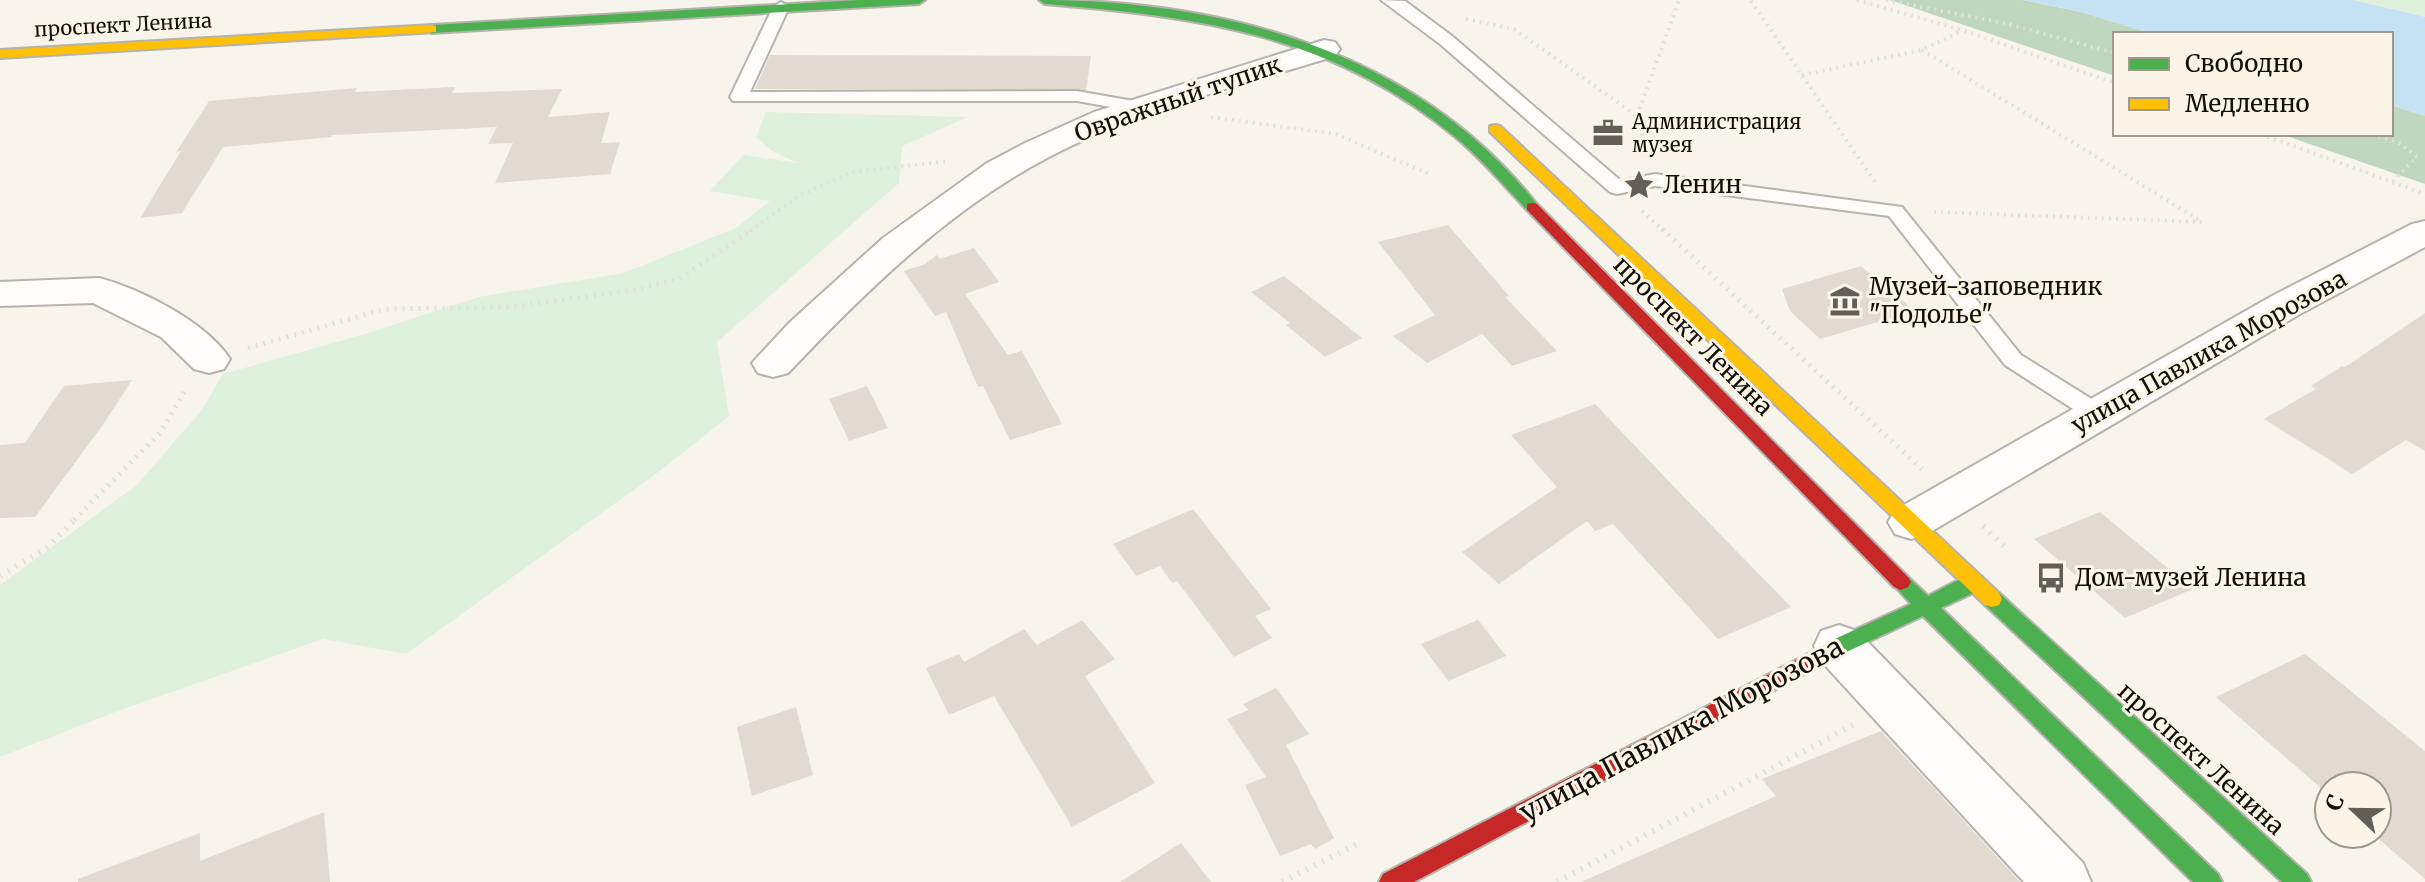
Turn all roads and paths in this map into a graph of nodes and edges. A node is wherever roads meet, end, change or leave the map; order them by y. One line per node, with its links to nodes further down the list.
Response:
1 (919, 0): 9 (main road, проспект Ленина)
2 (1045, 0): 13 (main road, проспект Ленина)
3 (1679, 0): 20 (path)
4 (1745, 0): 5 (path)
5 (1752, 0): 17 (path)
6 (1857, 0): 11 (path)
7 (1886, 0): 15 (path)
8 (1394, 2): 20 (path); 28 (lane)
9 (781, 7): 16 (main road, проспект Ленина); 19 (lane)
10 (328, 16): 12 (main road, проспект Ленина)
11 (1962, 30): 14 (path); 18 (path)
12 (0, 37)
13 (1324, 49): 19 (street, Овражный тупик); 40 (main road, проспект Ленина)
14 (1922, 50): 17 (path); 30 (path)
15 (2113, 52)
16 (0, 54)
17 (1802, 75): 30 (path)
18 (2113, 82)
19 (1139, 107): 25 (path); 34 (street, Овражный тупик)
20 (1637, 116): 26 (path)
21 (1482, 117): 37 (main road, проспект Ленина)
22 (2266, 136): 27 (path)
23 (2378, 136): 27 (path)
24 (962, 159): 33 (path)
25 (1429, 174)
26 (1655, 180): 28 (lane); 30 (lane)
27 (2392, 182): 29 (path)
28 (1617, 188): 36 (path)
29 (2425, 194)
30 (1895, 211): 35 (lane)
31 (2425, 232): 35 (street, улица Павлика Морозова)
32 (0, 294): 33 (street)
33 (209, 359): 38 (path)
34 (773, 363)
35 (2098, 414): 36 (street, улица Павлика Морозова)
36 (1953, 498): 37 (street, улица Павлика Морозова)
37 (1911, 522): 39 (main road, проспект Ленина)
38 (0, 576)
39 (1975, 583): 40 (main road, улица Павлика Морозова); 47 (main road, проспект Ленина)
40 (1925, 606): 41 (main road, улица Павлика Морозова); 46 (main road, проспект Ленина)
41 (1839, 646): 42 (street); 43 (main road, улица Павлика Морозова)
42 (1894, 703): 44 (path); 45 (street)
43 (1391, 882)
44 (1557, 882)
45 (2062, 882)
46 (2210, 882)
47 (2299, 882)

